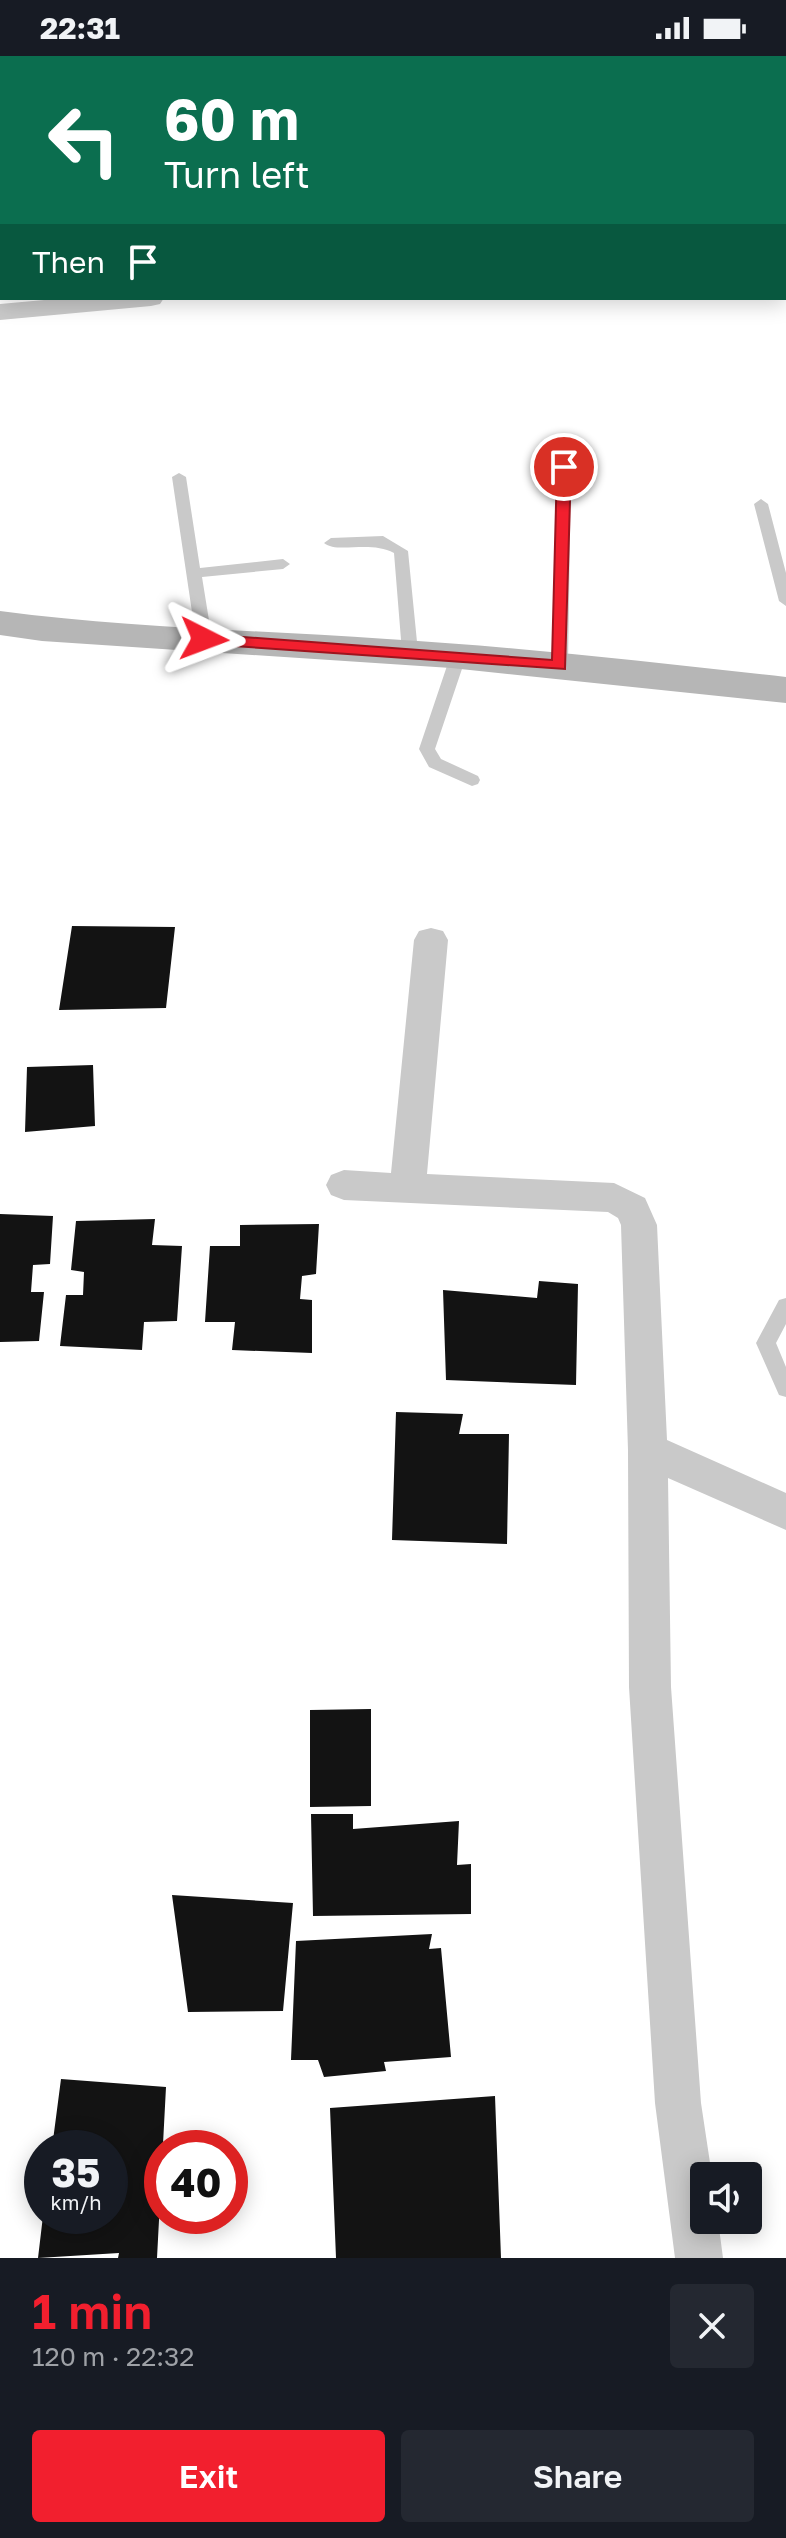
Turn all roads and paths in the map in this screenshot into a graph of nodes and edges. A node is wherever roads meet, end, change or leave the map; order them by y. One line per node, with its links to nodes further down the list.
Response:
1 (129, 300): 2 (street)
2 (0, 312)
3 (564, 467): 14 (lane)
4 (179, 477): 8 (lane)
5 (761, 504): 9 (lane)
6 (331, 543): 12 (lane)
7 (283, 564): 8 (lane)
8 (193, 573): 11 (lane)
9 (786, 601)
10 (0, 623): 11 (street)
11 (204, 639): 12 (street)
12 (410, 652): 13 (street)
13 (458, 657): 14 (street); 16 (lane)
14 (560, 666): 15 (street)
15 (786, 690)
16 (472, 780)
17 (431, 940): 19 (street)
18 (344, 1185): 19 (street)
19 (408, 1188): 22 (street)
20 (786, 1306): 21 (lane)
21 (786, 1389)
22 (648, 1450): 23 (street); 24 (street)
23 (784, 1506)
24 (699, 2258)

